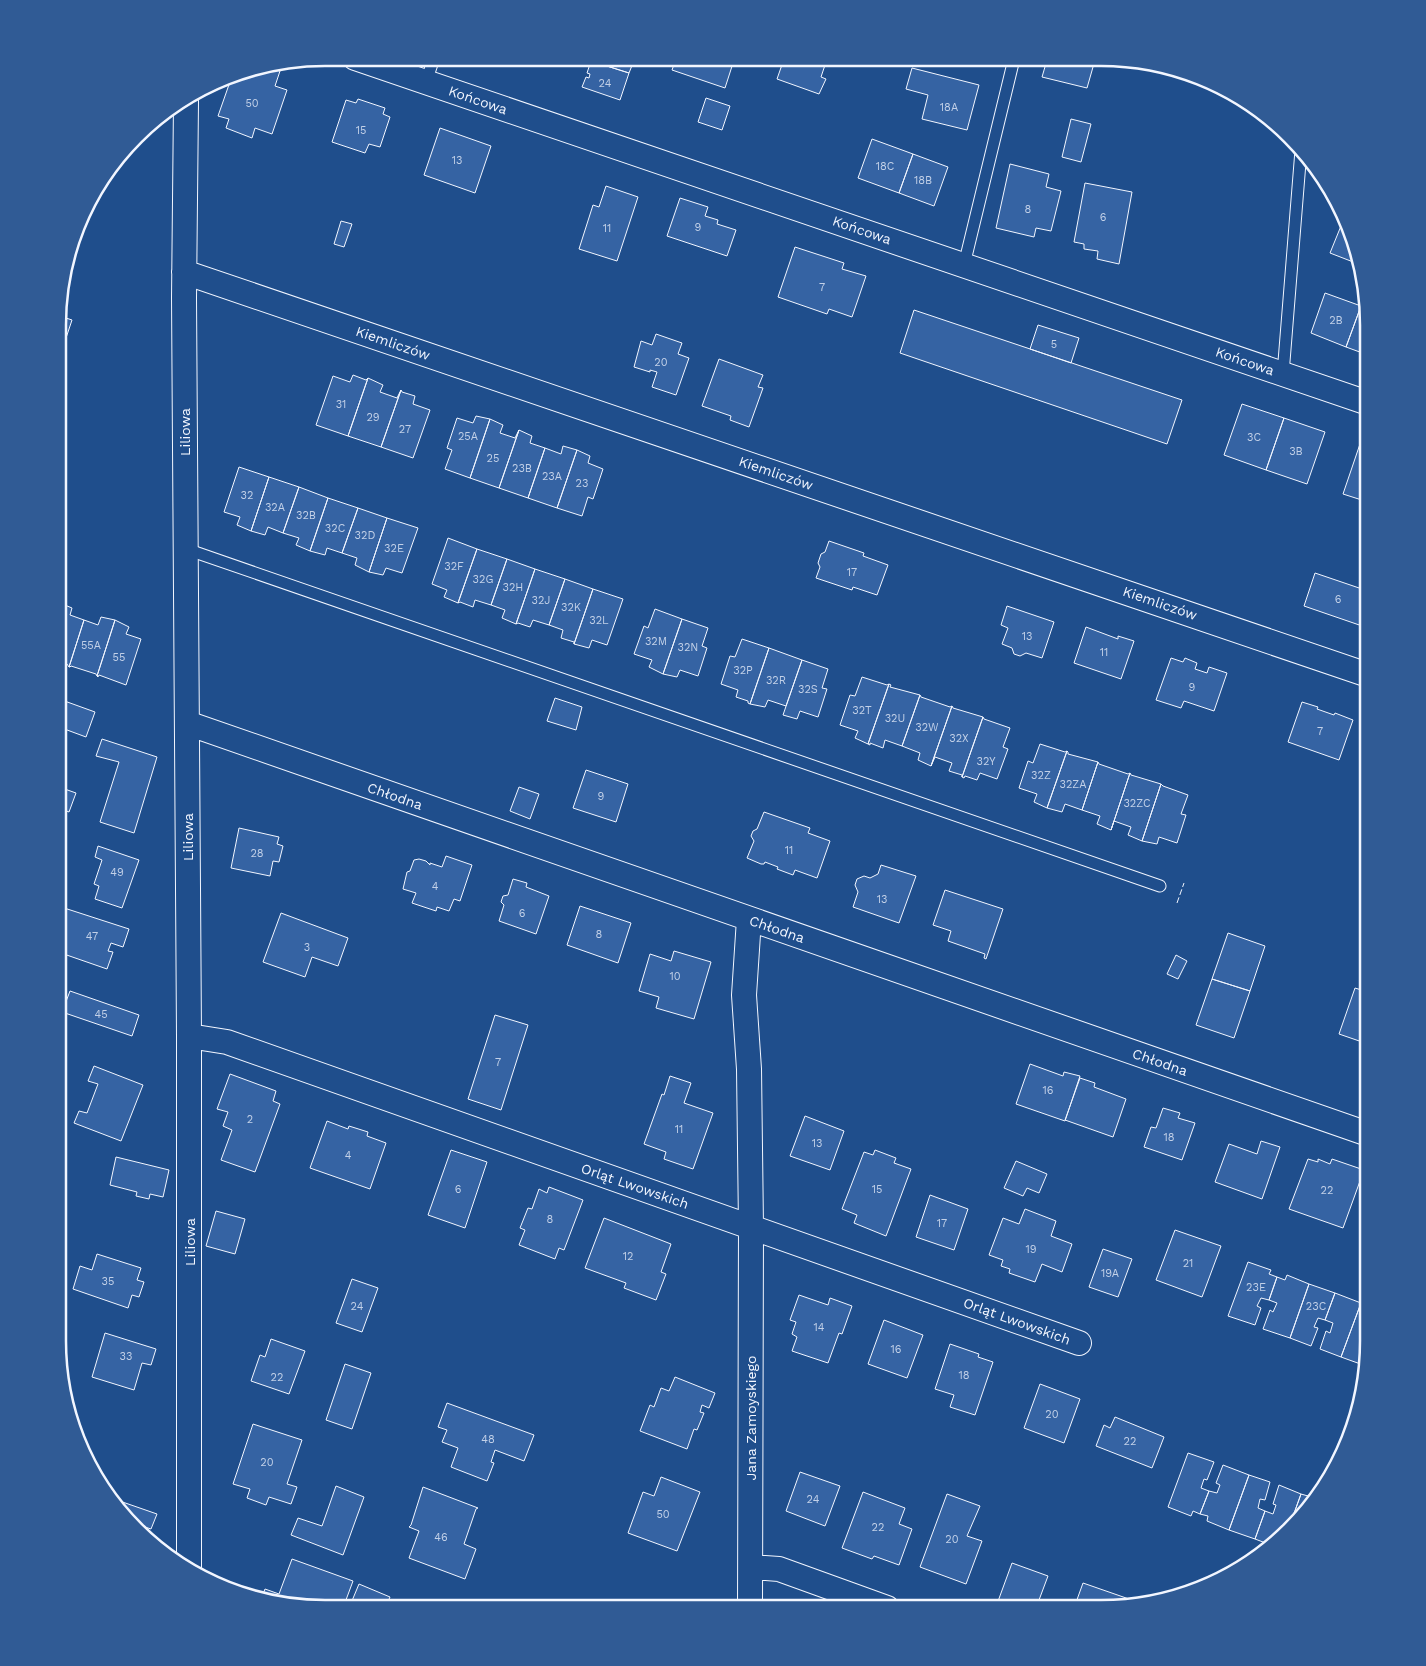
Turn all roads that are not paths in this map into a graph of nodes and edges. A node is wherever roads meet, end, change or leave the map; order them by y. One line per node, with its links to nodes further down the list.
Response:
1 (379, 66): 4 (street, Końcowa)
2 (431, 66): 4 (lane)
3 (1013, 66): 7 (lane)
4 (426, 82): 7 (street, Końcowa)
5 (186, 107): 8 (street, Liliowa)
6 (1300, 160): 9 (lane)
7 (964, 265): 9 (street, Końcowa)
8 (184, 272): 11 (street, Liliowa); 12 (street, Kiemliczów)
9 (1283, 374): 10 (street, Końcowa)
10 (1360, 400)
11 (186, 549): 13 (street, Liliowa); 14 (lane)
12 (1360, 672)
13 (187, 724): 15 (street, Chłodna); 16 (street, Liliowa)
14 (1160, 886)
15 (749, 919): 17 (street, Chłodna); 18 (street, Jana Zamoyskiego)
16 (189, 1036): 18 (street, Orląt Lwowskich); 20 (street, Liliowa)
17 (1360, 1131)
18 (751, 1228): 19 (street, Orląt Lwowskich); 21 (street, Jana Zamoyskiego)
19 (1078, 1343)
20 (189, 1561)
21 (750, 1567): 22 (street, Jana Zamoyskiego); 23 (street)
22 (750, 1600)
23 (864, 1600)

